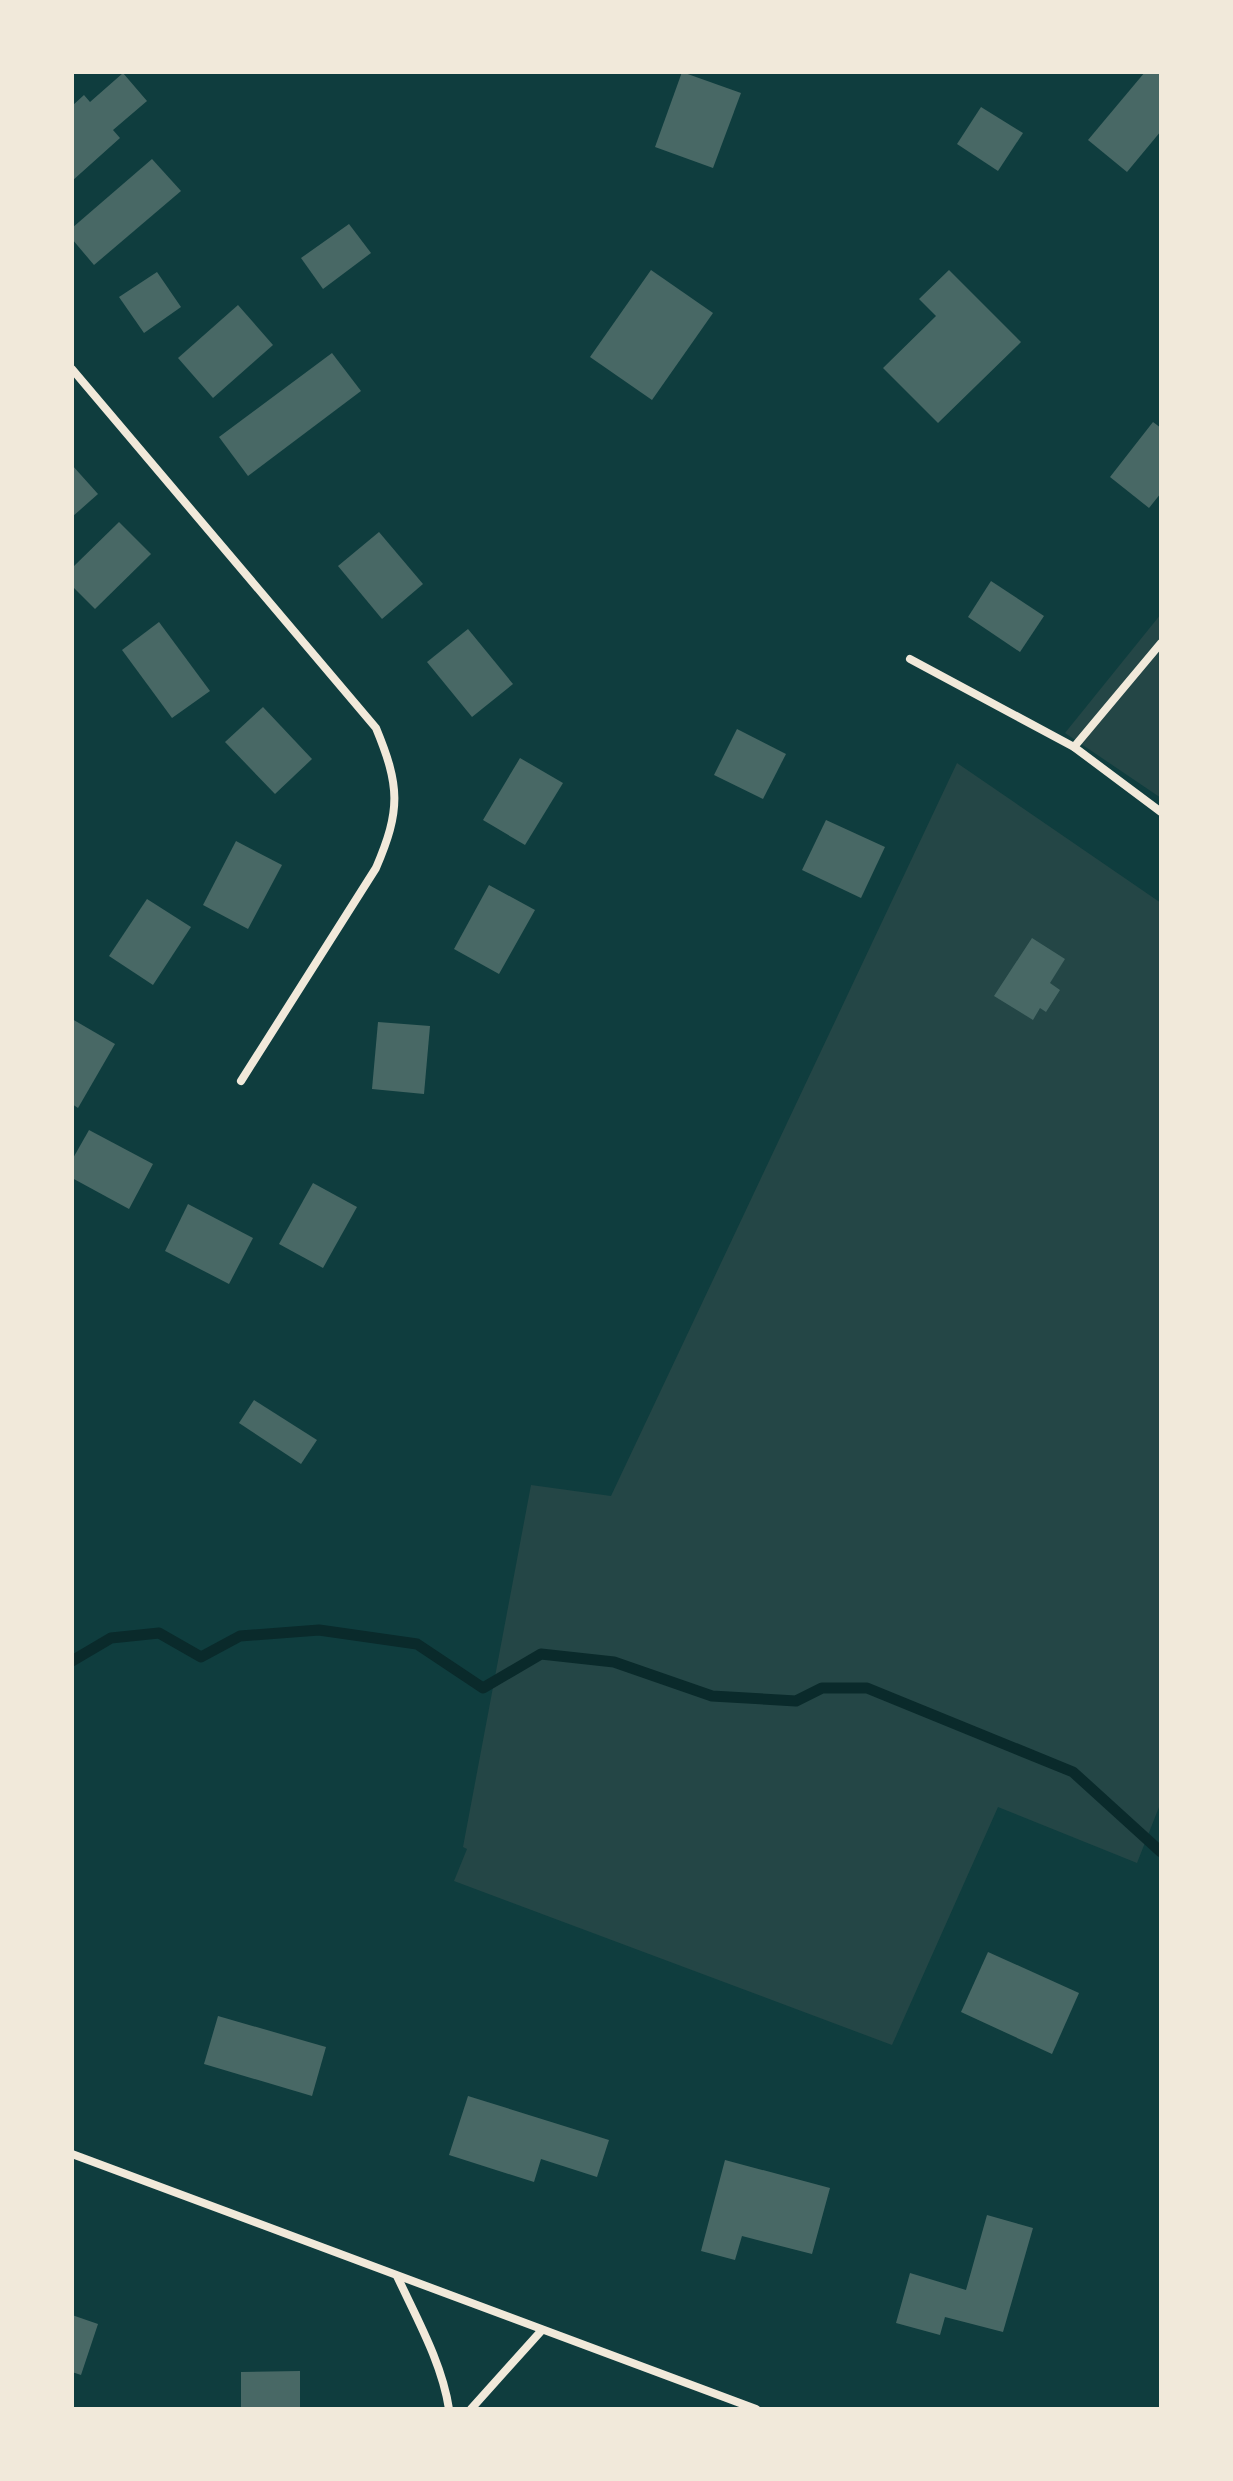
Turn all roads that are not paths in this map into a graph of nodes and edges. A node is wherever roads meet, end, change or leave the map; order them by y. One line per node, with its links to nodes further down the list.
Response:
1 (72, 369): 6 (street)
2 (1161, 643): 4 (street)
3 (910, 659): 4 (street)
4 (1074, 747): 5 (street)
5 (1161, 812)
6 (241, 1081)
7 (72, 2154): 8 (street)
8 (397, 2276): 9 (street); 10 (street)
9 (542, 2330): 11 (street); 12 (street)
10 (449, 2409)
11 (471, 2409)
12 (756, 2409)

